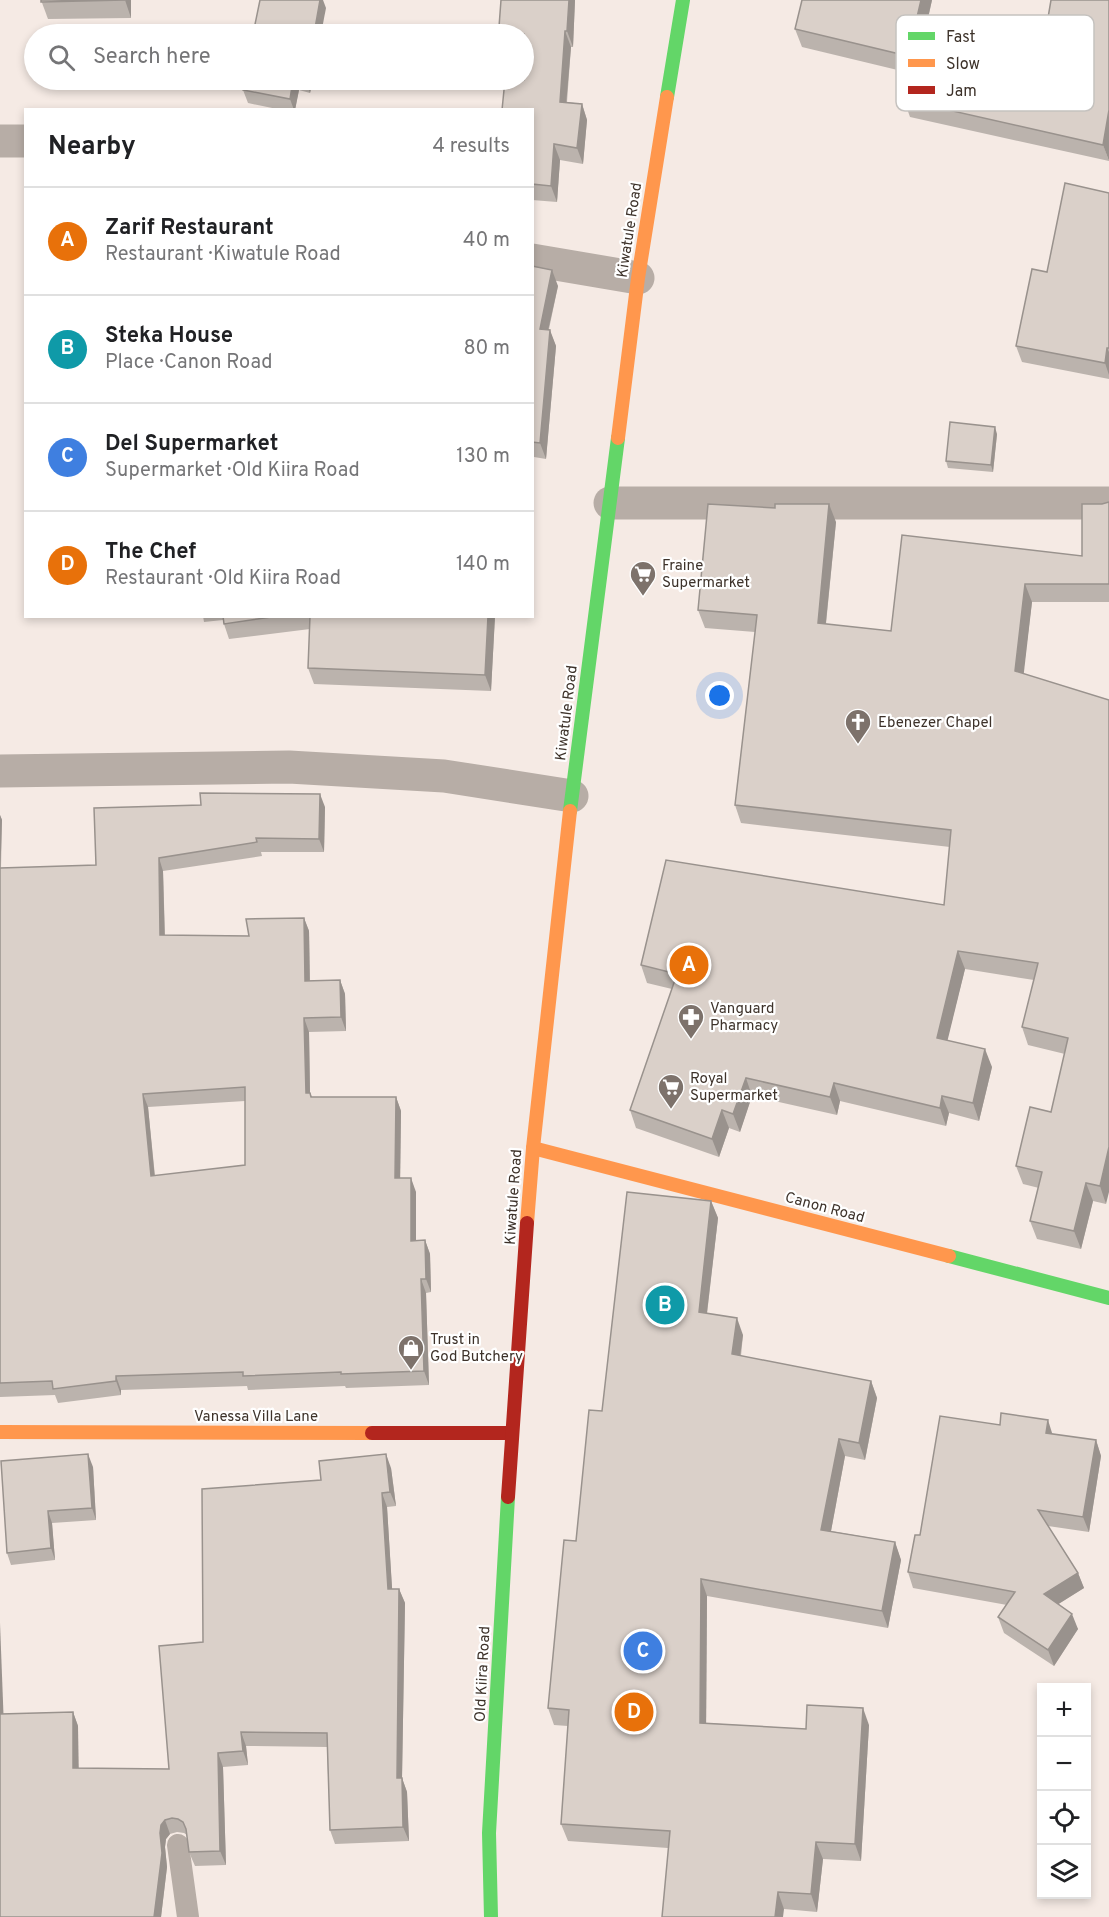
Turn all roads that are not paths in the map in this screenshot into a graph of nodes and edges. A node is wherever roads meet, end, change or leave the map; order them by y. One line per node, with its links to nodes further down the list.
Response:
1 (683, 0): 5 (main road, Kiwatule Road)
2 (0, 141): 3 (street)
3 (24, 141)
4 (534, 260): 5 (street)
5 (638, 278): 6 (main road, Kiwatule Road)
6 (610, 503): 7 (street); 9 (main road, Kiwatule Road)
7 (1109, 503)
8 (0, 771): 9 (street)
9 (572, 796): 10 (main road, Kiwatule Road)
10 (532, 1148): 11 (main road, Canon Road); 13 (main road, Kiwatule Road)
11 (1109, 1298)
12 (0, 1432): 13 (main road, Vanessa Villa Lane)
13 (512, 1433): 16 (main road, Old Kiira Road)
14 (178, 1845): 15 (lane)
15 (188, 1917)
16 (491, 1917)

